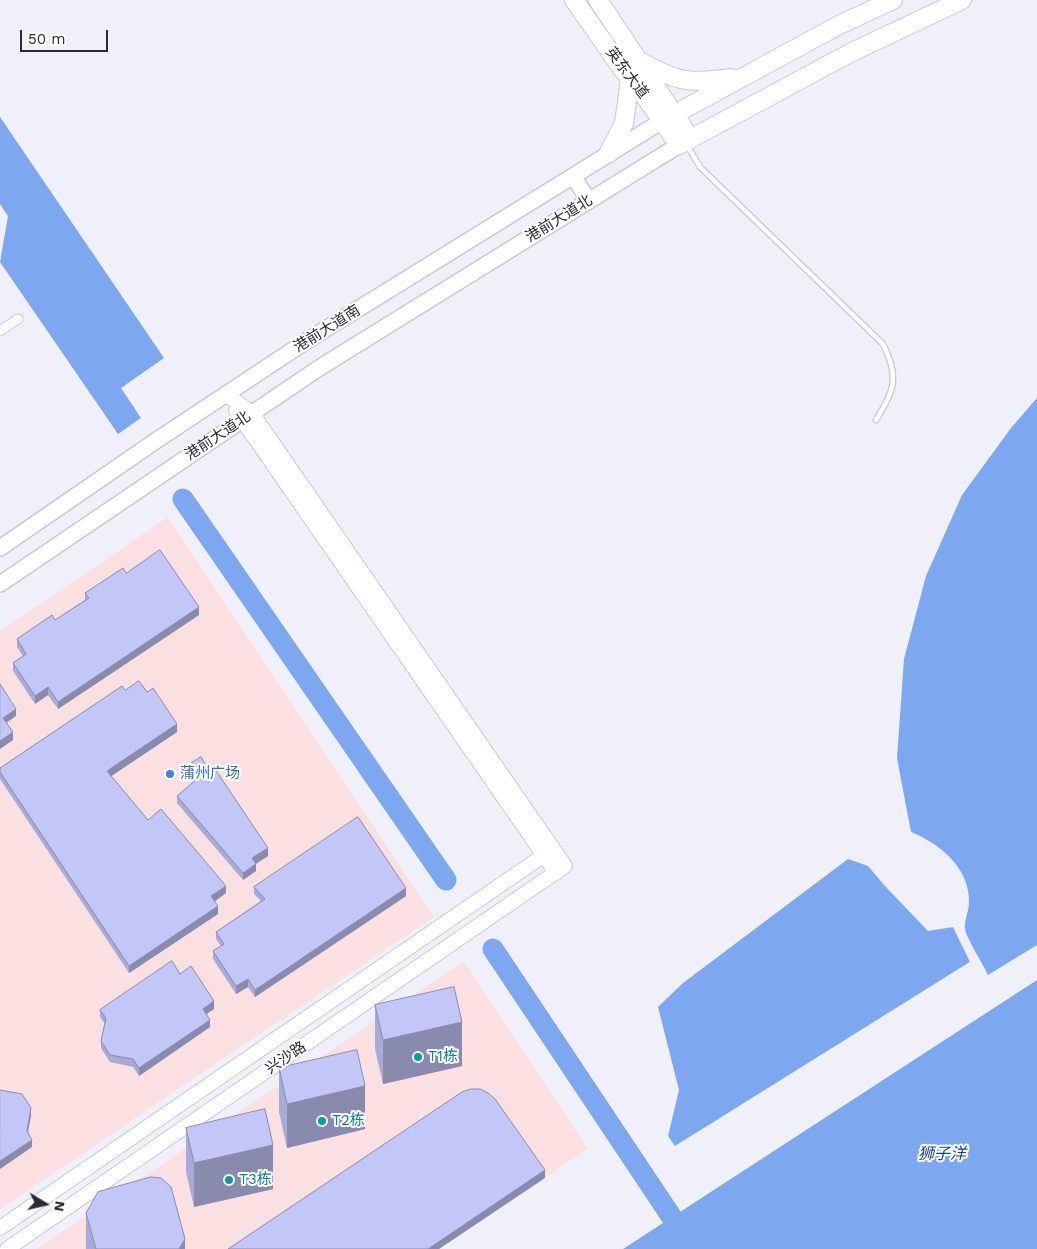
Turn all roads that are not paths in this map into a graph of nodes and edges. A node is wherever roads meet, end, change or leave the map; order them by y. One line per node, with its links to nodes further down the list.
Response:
1 (574, 0): 8 (highway, 英东大道)
2 (598, 0): 5 (highway, 英东大道)
3 (893, 0): 6 (highway)
4 (962, 0): 9 (highway, 港前大道北)
5 (636, 59): 7 (highway); 10 (highway, 英东大道)
6 (766, 65): 7 (highway); 9 (highway)
7 (744, 76): 10 (highway)
8 (630, 80): 10 (highway, 英东大道); 12 (highway)
9 (777, 92): 11 (highway, 港前大道北)
10 (668, 117): 11 (highway, 英东大道); 12 (main road, 港前大道南)
11 (685, 142): 14 (main road, 港前大道北); 19 (lane)
12 (608, 154): 13 (main road, 港前大道南)
13 (573, 176): 14 (main road); 17 (main road, 港前大道南)
14 (589, 200): 18 (main road, 港前大道北)
15 (18, 319): 16 (street)
16 (0, 331)
17 (227, 395): 18 (street); 20 (main road, 港前大道南)
18 (246, 417): 21 (main road, 港前大道北); 22 (street)
19 (876, 420)
20 (0, 548)
21 (0, 584)
22 (548, 852): 23 (street, 兴沙路); 24 (street, 兴沙路)
23 (0, 1228)
24 (7, 1249)

